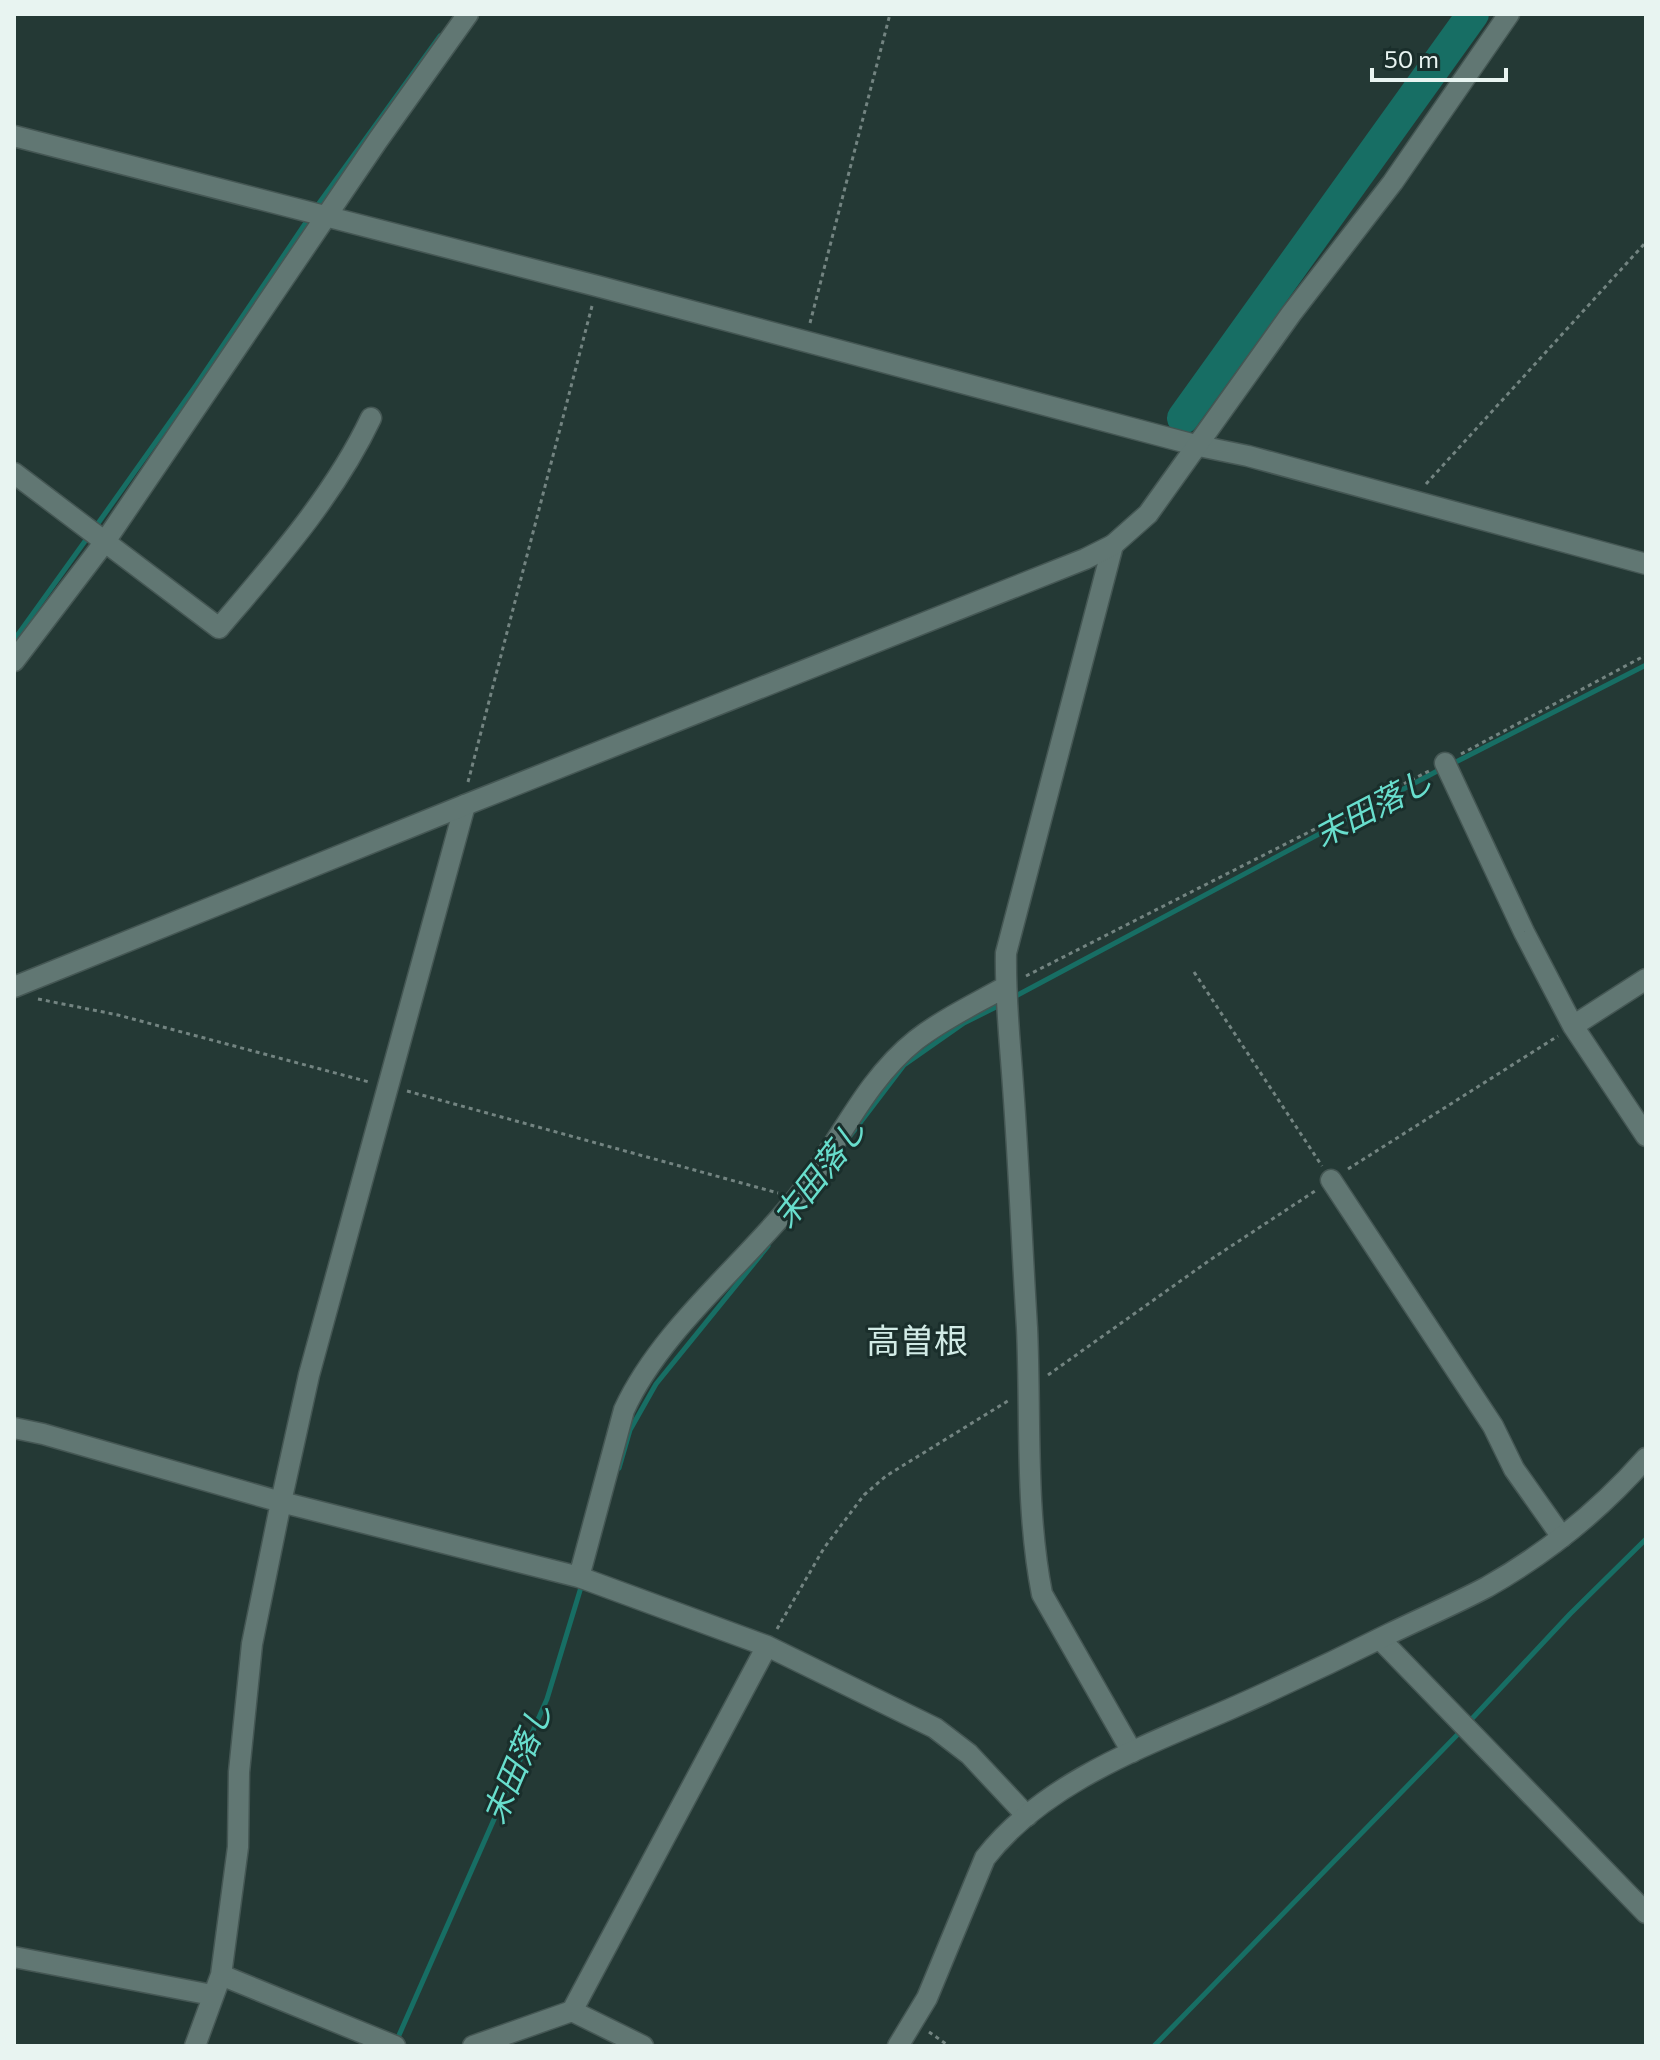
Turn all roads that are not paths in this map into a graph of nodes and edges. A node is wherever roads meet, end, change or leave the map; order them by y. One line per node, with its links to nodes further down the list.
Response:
1 (468, 14): 4 (street)
2 (1509, 14): 6 (street)
3 (14, 136): 4 (street)
4 (327, 217): 6 (street); 8 (street)
5 (371, 418): 8 (street)
6 (1199, 446): 9 (street); 10 (street)
7 (14, 473): 8 (street)
8 (95, 536): 11 (street)
9 (1113, 545): 13 (street); 15 (street)
10 (1646, 564)
11 (14, 661)
12 (1445, 763): 17 (street)
13 (465, 805): 16 (street); 22 (street)
14 (1646, 979): 17 (street)
15 (1005, 987): 24 (street); 27 (street)
16 (21, 992)
17 (1573, 1026): 18 (street)
18 (1646, 1136)
19 (1331, 1180): 23 (street)
20 (14, 1428): 22 (street)
21 (1646, 1458): 23 (street)
22 (281, 1502): 24 (street); 31 (street)
23 (1562, 1537): 25 (street)
24 (579, 1577): 26 (street)
25 (1380, 1639): 27 (street); 29 (street)
26 (767, 1646): 28 (street); 33 (street)
27 (1132, 1752): 28 (street)
28 (1027, 1816): 38 (street)
29 (1646, 1913)
30 (14, 1957): 32 (street)
31 (221, 1975): 32 (street); 35 (street)
32 (212, 1995): 34 (street)
33 (572, 2011): 36 (street); 37 (street)
34 (195, 2046)
35 (395, 2046)
36 (473, 2046)
37 (643, 2046)
38 (898, 2046)

